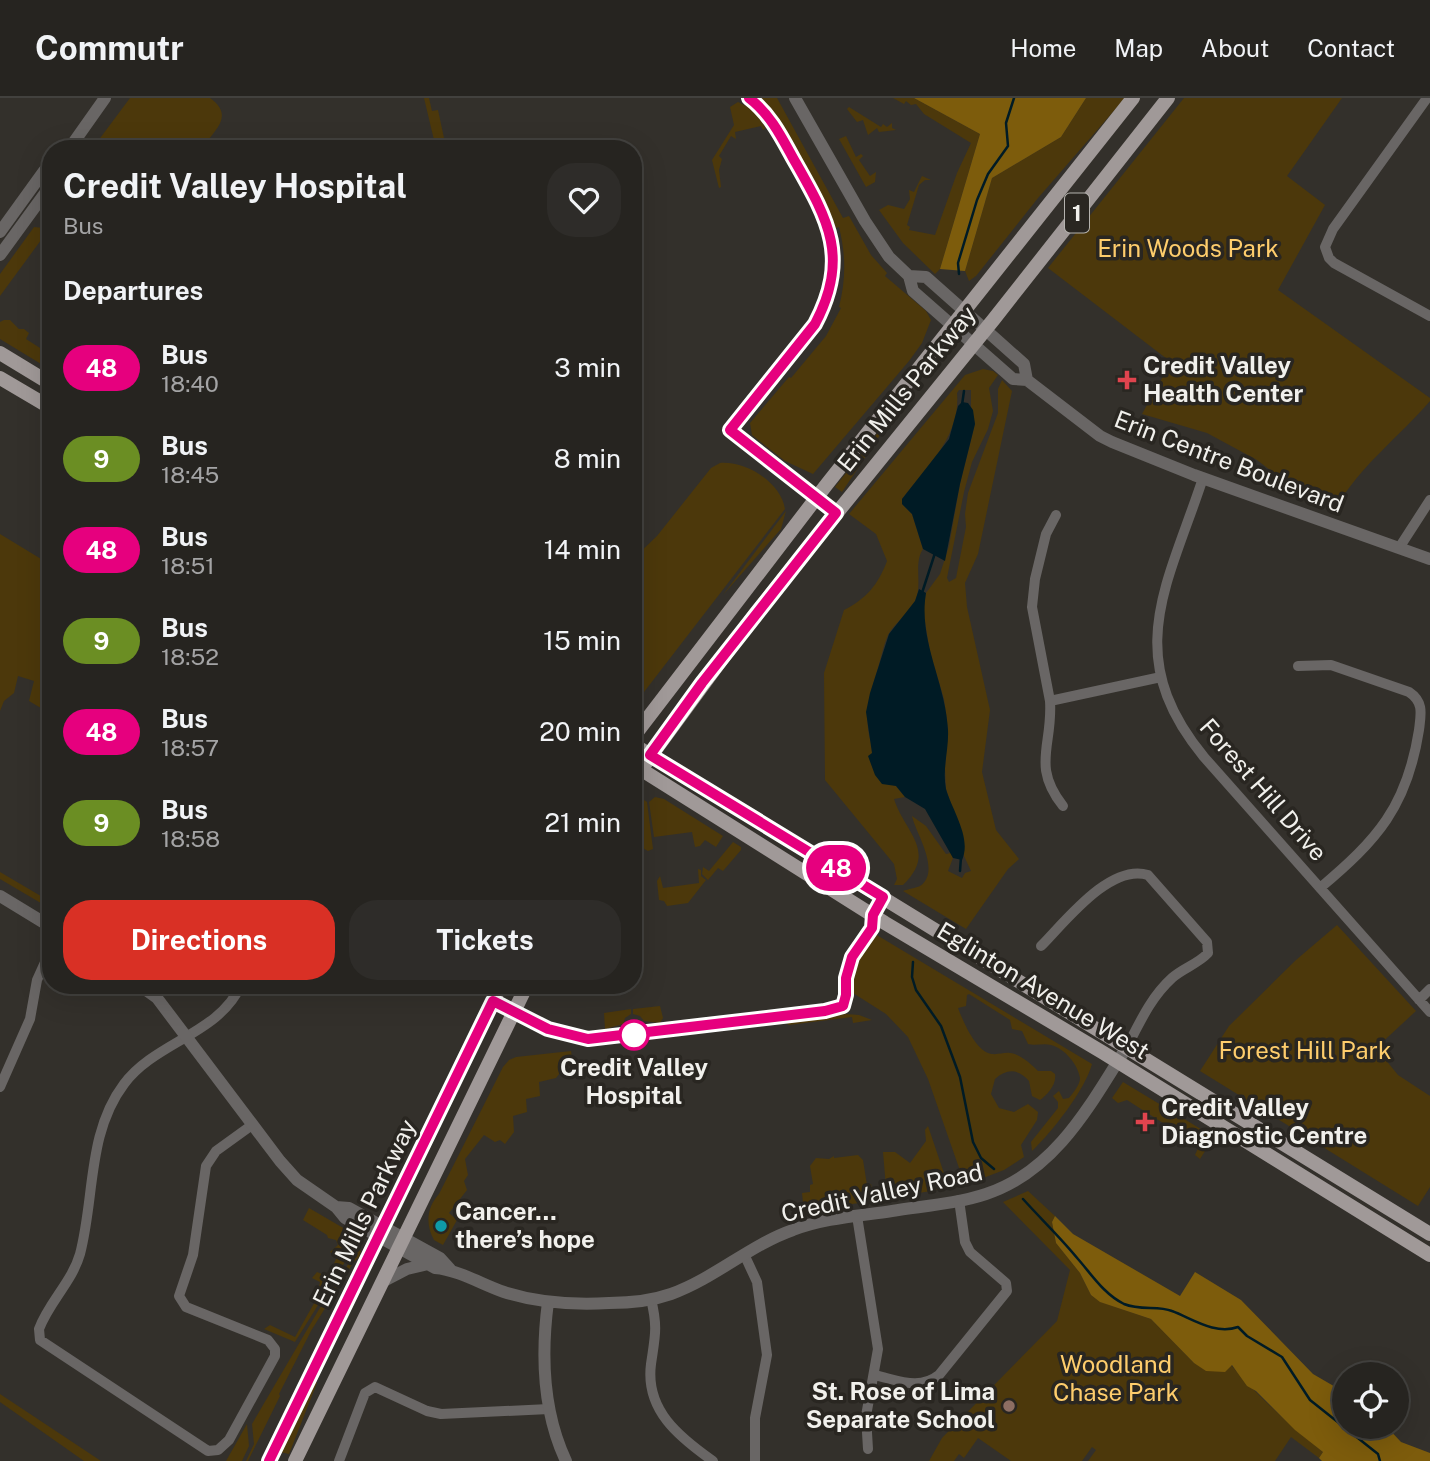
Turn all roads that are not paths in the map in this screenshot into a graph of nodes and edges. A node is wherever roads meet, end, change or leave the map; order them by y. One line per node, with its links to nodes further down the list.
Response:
1 (105, 98): 6 (street)
2 (795, 98): 11 (street, Erin Centre Boulevard)
3 (1133, 98): 12 (main road, Erin Mills Parkway / 1)
4 (1168, 98): 15 (main road, Erin Mills Parkway / 1)
5 (1427, 98): 13 (street)
6 (75, 140)
7 (42, 173): 9 (street)
8 (42, 197): 10 (street)
9 (0, 232)
10 (0, 255)
11 (909, 276): 12 (street, Erin Centre Boulevard); 14 (street, Erin Centre Boulevard)
12 (964, 311): 14 (main road, Erin Mills Parkway / 1); 15 (street, Erin Centre Boulevard)
13 (1430, 316)
14 (953, 326): 16 (street, Erin Centre Boulevard); 30 (main road, Erin Mills Parkway / 1)
15 (986, 329): 16 (main road, Erin Mills Parkway / 1); 20 (street, Erin Centre Boulevard)
16 (973, 344): 20 (street, Erin Centre Boulevard); 32 (main road, Erin Mills Parkway / 1)
17 (0, 353): 19 (main road)
18 (0, 378): 21 (main road)
19 (42, 379)
20 (1027, 380): 22 (street, Erin Centre Boulevard)
21 (42, 403)
22 (1203, 478): 25 (street, Erin Centre Boulevard); 28 (street, Forest Hill Drive)
23 (1430, 500): 25 (street)
24 (1056, 515): 29 (street)
25 (1399, 548): 26 (street, Erin Centre Boulevard)
26 (1430, 559)
27 (1298, 666): 36 (street)
28 (1161, 677): 29 (street); 36 (street, Forest Hill Drive)
29 (1050, 701): 35 (street)
30 (642, 726)
31 (642, 750): 32 (main road, Eglinton Avenue West)
32 (650, 755): 33 (main road, Erin Mills Parkway / 1); 49 (main road, Eglinton Avenue West)
33 (642, 764)
34 (642, 775): 50 (main road, Eglinton Avenue West)
35 (1063, 806)
36 (1320, 888): 46 (street, Forest Hill Drive)
37 (0, 896): 38 (street)
38 (42, 922)
39 (1041, 946): 49 (street)
40 (42, 969): 51 (street)
41 (1430, 989): 46 (street)
42 (151, 994): 48 (street, Credit Valley Road)
43 (237, 994): 48 (street)
44 (497, 994): 55 (main road, Erin Mills Parkway)
45 (523, 994): 57 (main road, Erin Mills Parkway)
46 (1419, 1000): 47 (street, Forest Hill Drive)
47 (1430, 1012)
48 (187, 1036): 52 (street, Credit Valley Road); 52 (street)
49 (1126, 1047): 50 (street, Credit Valley Road); 56 (main road, Eglinton Avenue West)
50 (1118, 1061): 53 (street, Credit Valley Road); 59 (main road, Eglinton Avenue West)
51 (0, 1087)
52 (252, 1125): 55 (street, Credit Valley Road)
53 (959, 1200): 54 (street, Credit Valley Road); 65 (street)
54 (857, 1216): 58 (street, Credit Valley Road); 65 (street)
55 (381, 1232): 57 (street, Credit Valley Road); 68 (main road, Erin Mills Parkway)
56 (1430, 1234)
57 (401, 1243): 60 (street, Credit Valley Road); 61 (street, Credit Valley Road); 62 (main road, Erin Mills Parkway)
58 (744, 1254): 63 (street, Credit Valley Road); 73 (street)
59 (1430, 1255)
60 (428, 1264): 61 (street, Credit Valley Road); 62 (street)
61 (450, 1269): 64 (street, Credit Valley Road)
62 (382, 1282): 69 (main road, Erin Mills Parkway)
63 (652, 1299): 64 (street, Credit Valley Road); 72 (street)
64 (548, 1302): 66 (street)
65 (874, 1376): 67 (street)
66 (549, 1409): 70 (street); 71 (street)
67 (868, 1449)
68 (269, 1461)
69 (295, 1461)
70 (338, 1461)
71 (566, 1461)
72 (713, 1461)
73 (755, 1461)

